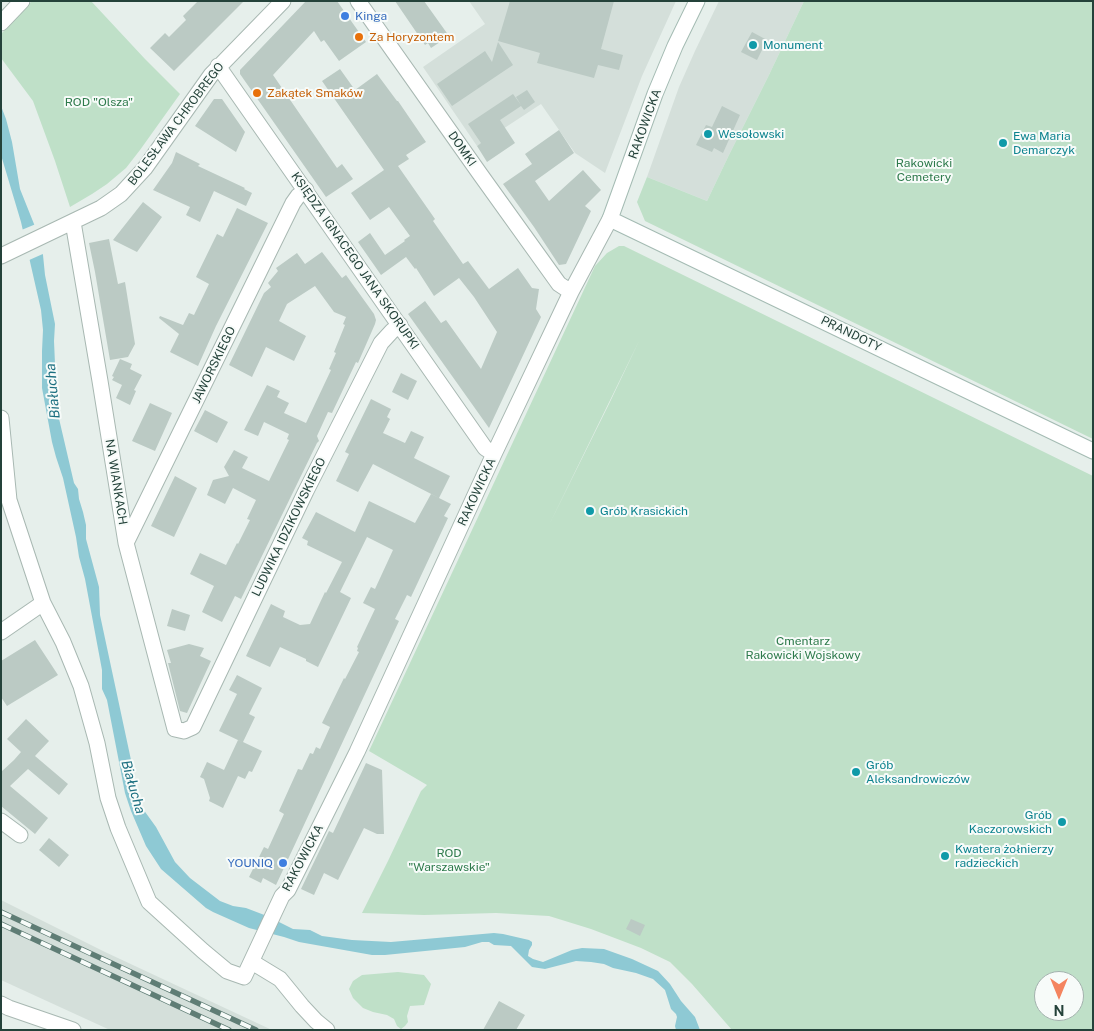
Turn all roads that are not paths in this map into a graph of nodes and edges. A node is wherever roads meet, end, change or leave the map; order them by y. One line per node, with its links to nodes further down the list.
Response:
1 (22, 1): 5 (street)
2 (283, 1): 6 (street, BOLESŁAWA CHROBREGO)
3 (358, 1): 11 (street, DOMKI)
4 (697, 1): 8 (street, RAKOWICKA)
5 (1, 23)
6 (218, 66): 7 (street, KSIĘDZA IGNACEGO JANA SKORUPKI); 9 (street, BOLESŁAWA CHROBREGO)
7 (306, 190): 12 (street, KSIĘDZA IGNACEGO JANA SKORUPKI); 16 (street, JAWORSKIEGO)
8 (610, 218): 11 (street, RAKOWICKA); 14 (street, PRANDOTY)
9 (68, 224): 10 (street, BOLESŁAWA CHROBREGO); 16 (street, NA WIANKACH)
10 (3, 255)
11 (571, 292): 15 (street, RAKOWICKA)
12 (400, 325): 15 (street, KSIĘDZA IGNACEGO JANA SKORUPKI); 19 (street, LUDWIKA IDZIKOWSKIEGO)
13 (1, 418): 17 (street)
14 (1093, 451)
15 (494, 454): 22 (street, RAKOWICKA)
16 (126, 543): 19 (street, NA WIANKACH)
17 (44, 603): 18 (street); 22 (street, RAKOWICKA)
18 (1, 632)
19 (184, 731)
20 (1, 821): 21 (street)
21 (20, 835)
22 (254, 958): 25 (street)
23 (4, 1007): 24 (street)
24 (73, 1030)
25 (327, 1030)

